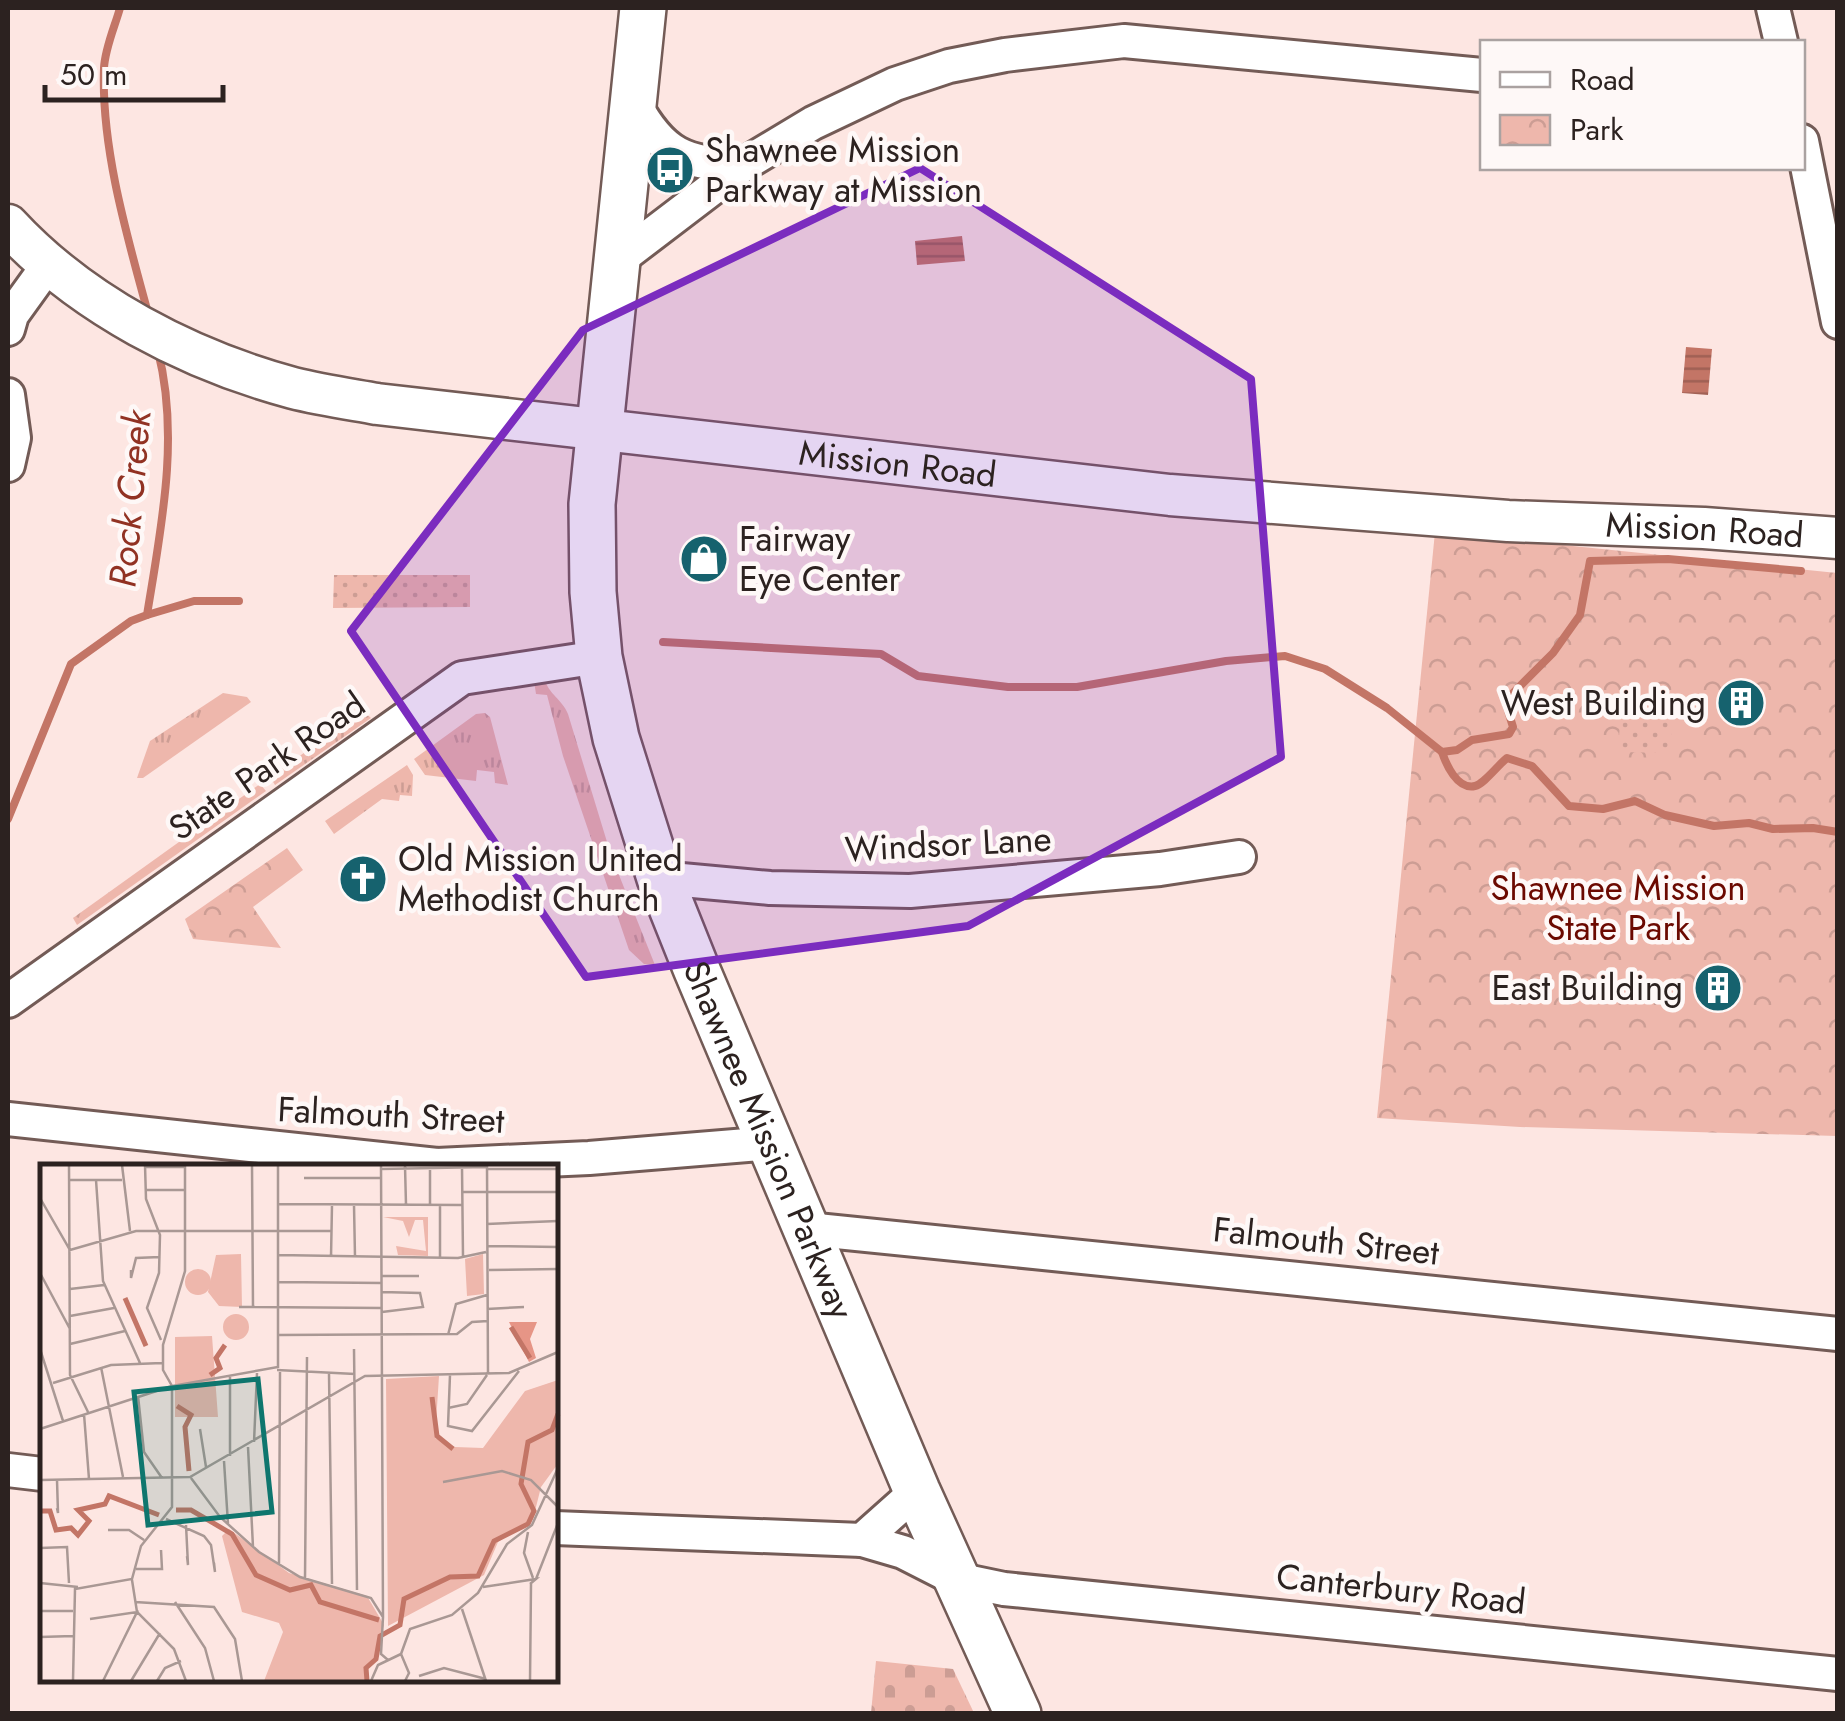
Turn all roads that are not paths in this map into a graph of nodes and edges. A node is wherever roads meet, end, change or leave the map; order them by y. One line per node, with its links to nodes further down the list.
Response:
1 (643, 8): 5 (highway, Shawnee Mission Parkway)
2 (1773, 8): 3 (street)
3 (1781, 40)
4 (1480, 75): 7 (street)
5 (634, 103): 7 (street); 9 (highway, Shawnee Mission Parkway)
6 (1805, 156): 11 (street)
7 (743, 165): 9 (street)
8 (8, 226): 10 (main road, Mission Road)
9 (617, 261): 14 (highway, Shawnee Mission Parkway)
10 (55, 271): 12 (street); 14 (main road, Mission Road)
11 (1838, 322)
12 (8, 329)
13 (8, 395): 15 (street)
14 (598, 429): 16 (main road, Mission Road); 17 (highway, Shawnee Mission Parkway)
15 (8, 465)
16 (1838, 538)
17 (599, 657): 19 (highway, Shawnee Mission Parkway); 20 (street, State Park Road)
18 (1239, 857): 19 (street, Windsor Lane)
19 (660, 878): 22 (highway, Shawnee Mission Parkway)
20 (8, 1002)
21 (8, 1120): 23 (street, Falmouth Street)
22 (770, 1143): 24 (street, Falmouth Street); 25 (highway, Shawnee Mission Parkway)
23 (426, 1164)
24 (458, 1164)
25 (807, 1229): 26 (street, Falmouth Street); 29 (highway, Shawnee Mission Parkway)
26 (1838, 1334)
27 (8, 1470): 28 (street)
28 (40, 1474)
29 (917, 1491): 31 (street); 32 (highway, Shawnee Mission Parkway)
30 (558, 1528): 31 (street)
31 (862, 1540): 32 (street, Canterbury Road)
32 (956, 1579): 33 (street, Canterbury Road); 34 (highway, Shawnee Mission Parkway)
33 (1838, 1674)
34 (1018, 1714)

